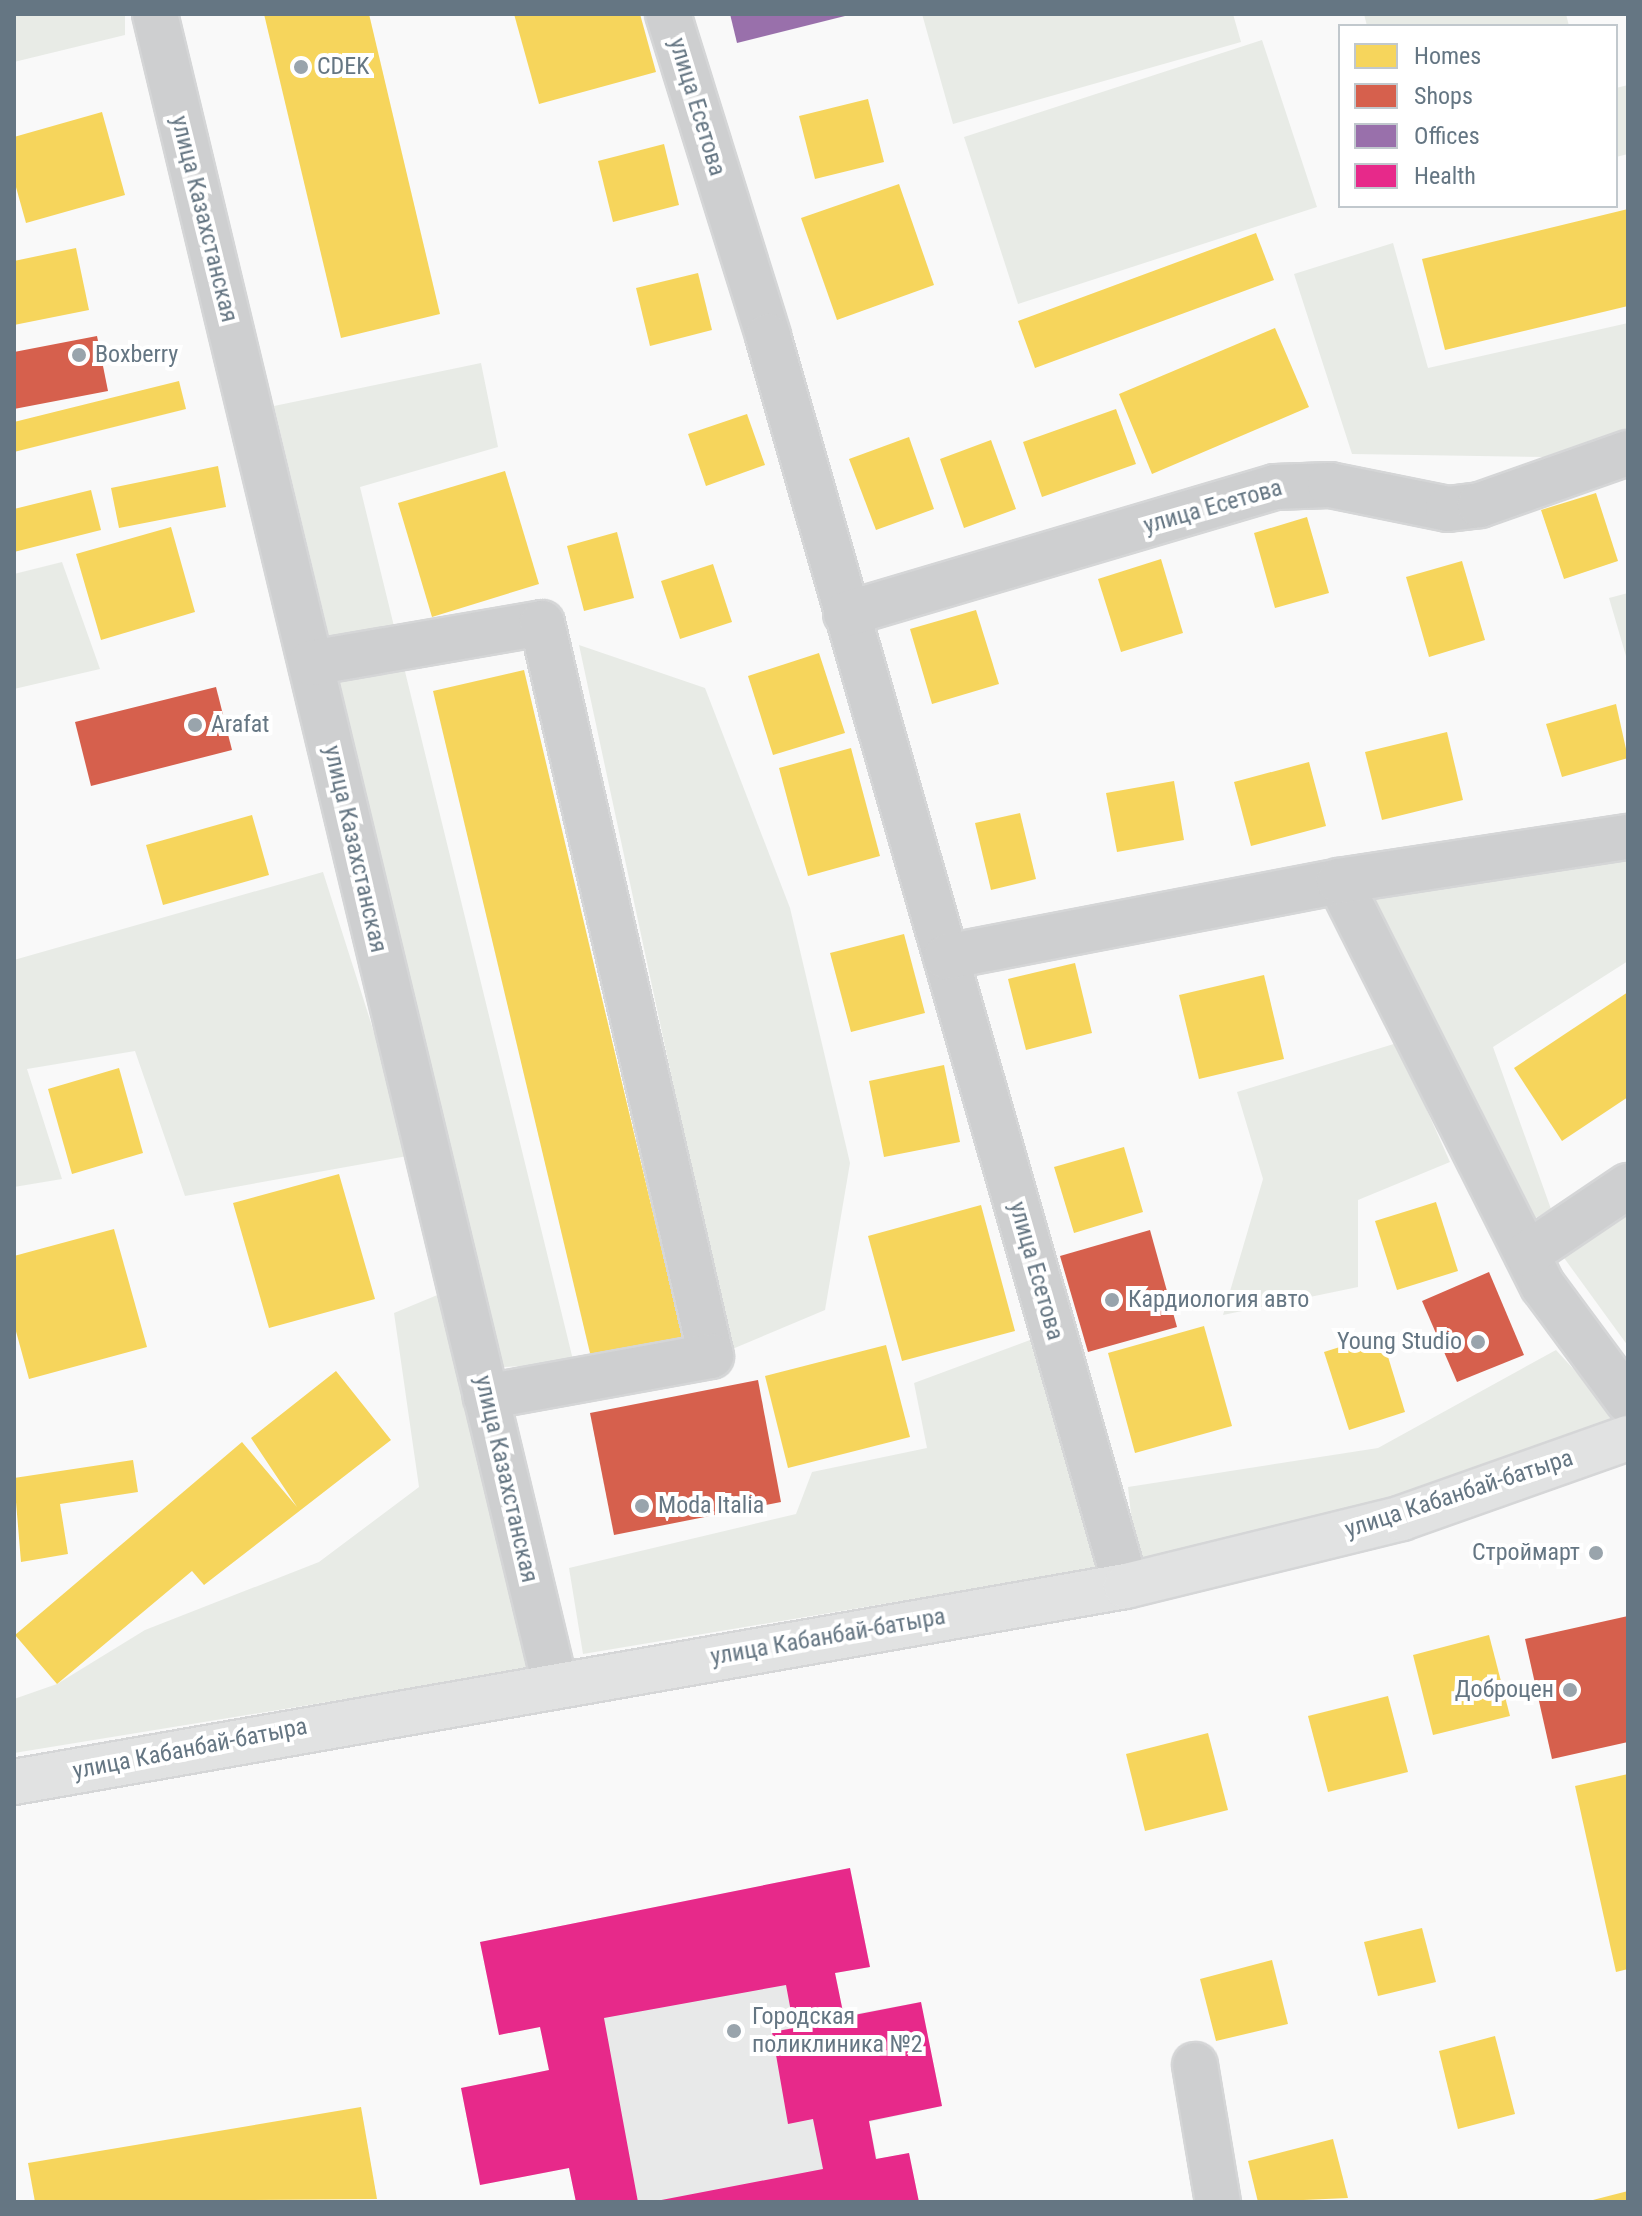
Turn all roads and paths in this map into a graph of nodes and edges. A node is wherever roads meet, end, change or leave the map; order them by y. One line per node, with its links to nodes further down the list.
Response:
1 (155, 14): 5 (street, улица Казахстанская)
2 (668, 14): 4 (street, улица Есетова)
3 (1628, 453): 4 (street, улица Есетова)
4 (846, 614): 8 (street, улица Есетова)
5 (311, 663): 11 (street, улица Казахстанская); 11 (street)
6 (1628, 837): 7 (street)
7 (1339, 881): 8 (street); 10 (street)
8 (946, 957): 14 (street, улица Есетова)
9 (1628, 1186): 10 (street)
10 (1527, 1254): 12 (street)
11 (486, 1397): 15 (street, улица Казахстанская)
12 (1628, 1401)
13 (1628, 1438): 14 (main road, улица Кабанбай-батыра)
14 (1126, 1586): 15 (main road, улица Кабанбай-батыра)
15 (555, 1684): 16 (main road, улица Кабанбай-батыра)
16 (14, 1782)
17 (1195, 2065): 18 (street)
18 (1218, 2202)

